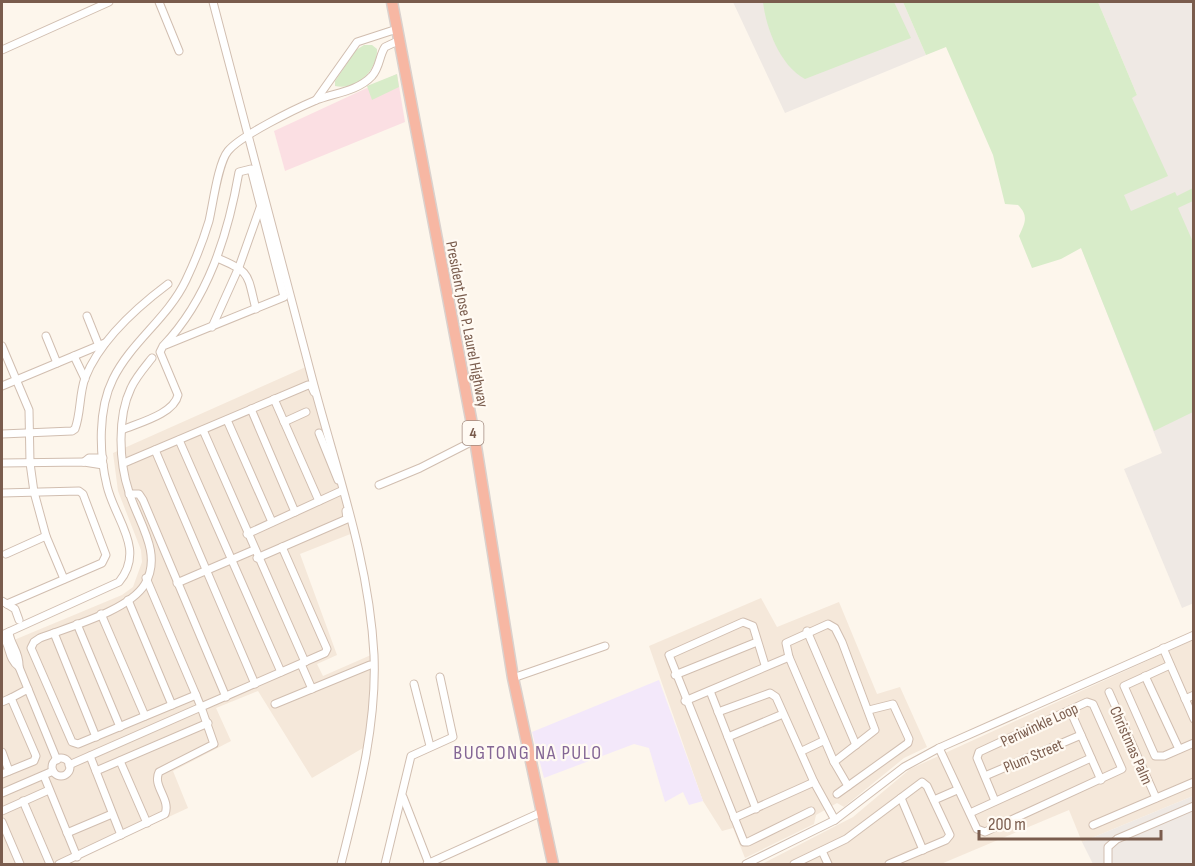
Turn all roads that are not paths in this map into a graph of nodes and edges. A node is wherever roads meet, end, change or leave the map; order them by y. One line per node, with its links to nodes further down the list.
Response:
1 (109, 2): 5 (street)
2 (159, 2): 8 (street)
3 (213, 2): 10 (street)
4 (392, 2): 6 (highway, President Jose P. Laurel Highway / 4)
5 (89, 6): 7 (street)
6 (398, 34): 9 (street); 9 (street); 42 (highway, President Jose P. Laurel Highway / 4)
7 (2, 50)
8 (179, 51)
9 (316, 100): 10 (street)
10 (248, 137): 44 (street); 172 (street)
11 (261, 206): 12 (street); 13 (street); 15 (street)
12 (217, 258): 13 (street); 18 (street)
13 (239, 267): 15 (street); 17 (street)
14 (168, 284): 21 (street)
15 (256, 309): 17 (street)
16 (87, 316): 21 (street)
17 (212, 327): 20 (street)
18 (179, 330): 20 (street); 23 (street)
19 (46, 336): 26 (street)
20 (186, 338): 23 (street)
21 (102, 344): 24 (street); 27 (street)
22 (2, 346): 28 (street)
23 (163, 346): 36 (street)
24 (74, 356): 26 (street); 27 (street)
25 (152, 358): 36 (street)
26 (57, 363): 28 (street)
27 (85, 379): 38 (street)
28 (16, 380): 29 (street); 38 (street)
29 (2, 386)
30 (274, 399): 31 (street); 32 (street); 35 (street)
31 (316, 400)
32 (251, 409): 34 (street); 54 (street)
33 (306, 412): 35 (street)
34 (227, 420): 37 (street); 55 (street)
35 (284, 422): 53 (street)
36 (122, 430): 47 (street)
37 (203, 430): 41 (street); 56 (street)
38 (29, 432): 39 (street); 46 (street)
39 (2, 434)
40 (310, 437): 49 (street)
41 (179, 440): 43 (street); 63 (street)
42 (475, 440): 48 (street); 91 (highway, President Jose P. Laurel Highway / 4)
43 (155, 450): 47 (street); 64 (street)
44 (103, 462): 46 (street); 74 (street)
45 (2, 463): 46 (street)
46 (30, 463): 50 (street)
47 (124, 463): 52 (street)
48 (379, 485)
49 (341, 491): 53 (street); 60 (street)
50 (34, 492): 51 (street); 57 (street); 66 (street)
51 (2, 493)
52 (129, 494): 58 (street); 59 (street)
53 (319, 501): 54 (street)
54 (295, 512): 55 (street)
55 (272, 522): 56 (street)
56 (247, 534): 62 (street)
57 (46, 536): 61 (street); 66 (street)
58 (160, 541): 59 (street); 67 (street)
59 (150, 545): 65 (street)
60 (282, 547): 62 (street); 82 (street)
61 (6, 554)
62 (256, 554): 63 (street); 82 (street)
63 (231, 560): 64 (street); 87 (street)
64 (207, 570): 67 (street); 92 (street)
65 (146, 578): 68 (street); 98 (street)
66 (64, 579): 69 (street)
67 (177, 583): 100 (street)
68 (129, 600): 70 (street); 106 (street)
69 (4, 602): 71 (street)
70 (101, 614): 72 (street); 112 (street)
71 (19, 620)
72 (76, 624): 75 (street); 115 (street)
73 (807, 631): 81 (street); 108 (street); 121 (street)
74 (9, 632): 77 (street); 86 (street)
75 (54, 633): 117 (street); 117 (street)
76 (1194, 635): 80 (street)
77 (2, 636): 86 (street)
78 (757, 642): 84 (street); 88 (street); 88 (street)
79 (605, 646): 91 (street)
80 (1163, 648): 85 (street); 123 (street)
81 (789, 657): 84 (street); 119 (street)
82 (303, 663): 87 (street); 95 (street)
83 (370, 665): 95 (street)
84 (765, 665): 96 (street)
85 (1170, 665): 89 (street); 102 (street)
86 (19, 667): 94 (street)
87 (282, 672): 92 (street)
88 (675, 675): 103 (street)
89 (1145, 676): 124 (street); 124 (street)
90 (440, 677): 122 (street)
91 (513, 678): 156 (highway, President Jose P. Laurel Highway / 4)
92 (255, 684): 100 (street)
93 (414, 684): 122 (street)
94 (28, 689): 101 (street); 129 (street)
95 (312, 689): 105 (street)
96 (710, 692): 103 (street); 110 (street)
97 (1109, 692): 148 (street, Christmas Palm)
98 (196, 695): 106 (street); 107 (street)
99 (1194, 695): 102 (street)
100 (226, 697): 107 (street)
101 (11, 698): 104 (street); 135 (street)
102 (1185, 699): 113 (street)
103 (685, 701): 159 (street)
104 (2, 702)
105 (275, 704)
106 (172, 705): 112 (street)
107 (201, 707): 114 (street); 127 (street)
108 (869, 710): 121 (street); 141 (street)
109 (1071, 710): 116 (street); 137 (street, Periwinkle Loop); 138 (street, Periwinkle Loop)
110 (718, 712): 111 (street); 118 (street)
111 (783, 714): 118 (street); 125 (street)
112 (145, 716): 115 (street)
113 (1194, 719)
114 (208, 723): 130 (street); 162 (street)
115 (120, 727): 117 (street)
116 (1081, 735): 128 (street); 137 (street, Plum Street)
117 (96, 737)
118 (728, 737): 153 (street)
119 (823, 741): 125 (street); 131 (street)
120 (1194, 743): 124 (street)
121 (856, 745): 131 (street)
122 (430, 746): 146 (street)
123 (939, 748): 143 (street); 160 (street)
124 (1179, 749)
125 (802, 751): 139 (street)
126 (2, 752): 135 (street)
127 (90, 756): 132 (street); 134 (street)
128 (1091, 758): 138 (street); 151 (street)
129 (57, 759): 132 (street); 133 (street)
130 (120, 761): 134 (street); 162 (street)
131 (834, 762): 141 (street)
132 (69, 765): 133 (street)
133 (53, 771): 136 (street)
134 (96, 771): 157 (street)
135 (5, 772)
136 (44, 776): 142 (street); 144 (street)
137 (985, 776): 151 (street)
138 (1101, 780): 158 (street, Periwinkle Loop)
139 (814, 782): 153 (street); 160 (street)
140 (1194, 782): 148 (street)
141 (848, 786): 145 (street)
142 (49, 790): 150 (street); 164 (street)
143 (957, 790): 149 (street); 158 (street)
144 (2, 793)
145 (837, 794)
146 (403, 797): 173 (street); 174 (street)
147 (901, 798): 149 (street); 166 (street); 167 (street)
148 (1156, 798): 163 (street)
149 (934, 800): 166 (street)
150 (22, 801): 154 (street); 170 (street)
151 (994, 801): 158 (street)
152 (1194, 807): 180 (street)
153 (756, 809): 159 (street)
154 (2, 811)
155 (811, 811): 159 (street)
156 (542, 812): 174 (street); 175 (highway, President Jose P. Laurel Highway / 4)
157 (112, 813): 164 (street); 165 (street)
158 (970, 813)
159 (734, 818)
160 (835, 820): 176 (street)
161 (2, 822): 169 (street)
162 (147, 823): 165 (street)
163 (1093, 825)
164 (67, 833): 168 (street)
165 (121, 836): 168 (street)
166 (923, 850): 179 (street)
167 (822, 851): 177 (street); 178 (street)
168 (76, 857): 171 (street)
169 (20, 864)
170 (50, 864)
171 (59, 864)
172 (341, 864)
173 (385, 864)
174 (428, 864)
175 (553, 864)
176 (746, 864)
177 (796, 864)
178 (828, 864)
179 (889, 864)
180 (1107, 864)

